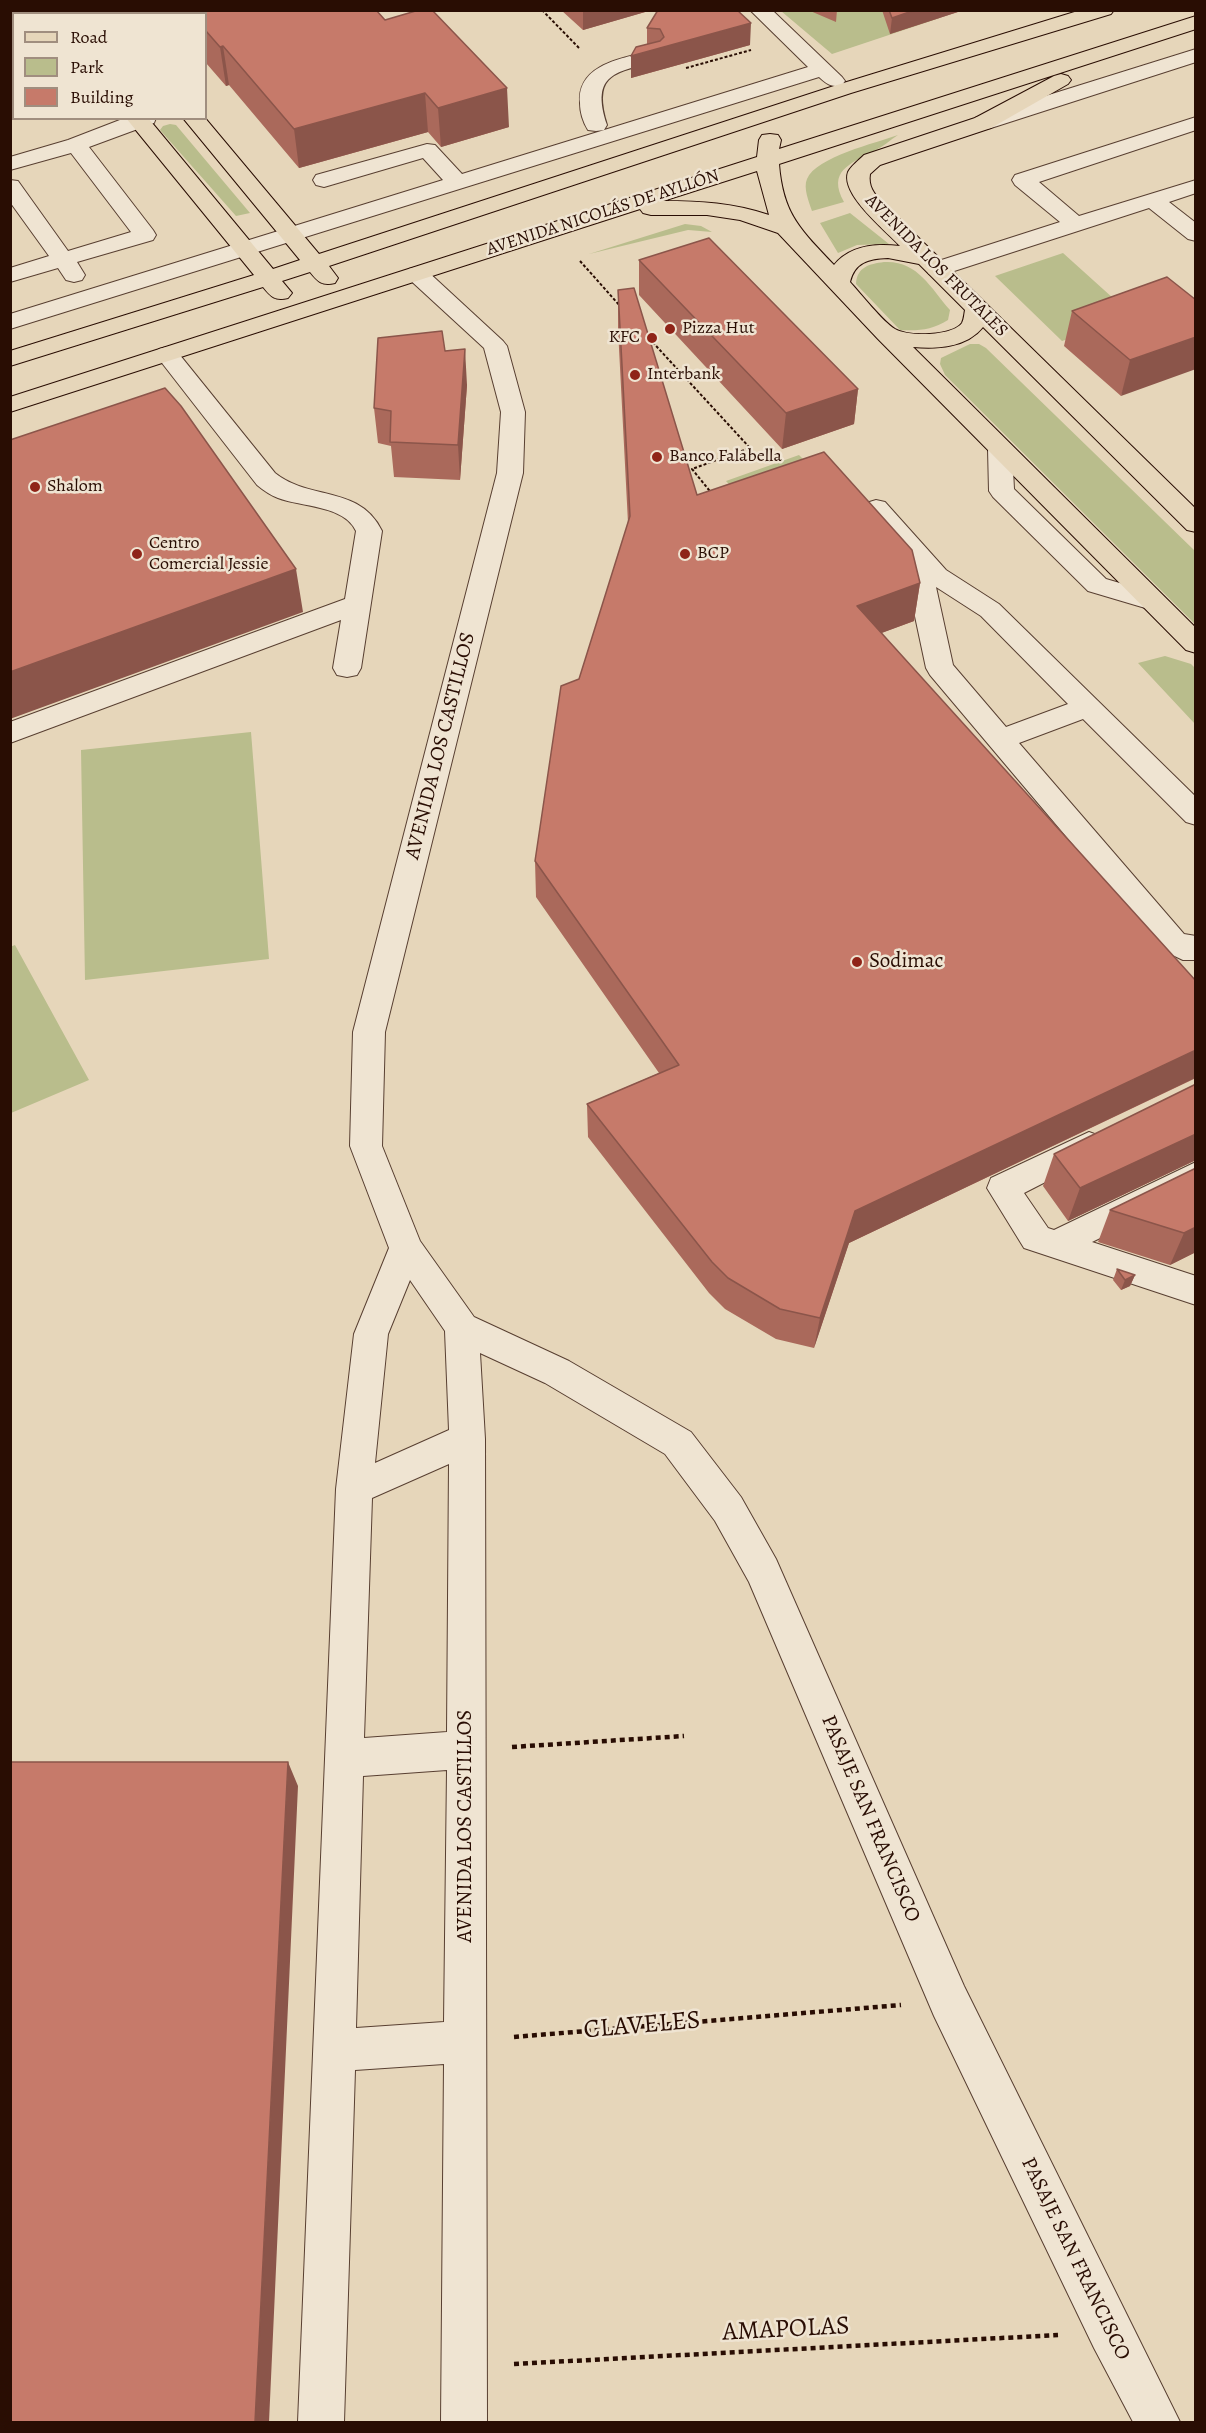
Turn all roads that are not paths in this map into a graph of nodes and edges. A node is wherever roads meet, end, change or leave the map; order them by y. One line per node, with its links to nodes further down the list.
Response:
1 (760, 10): 7 (street)
2 (1104, 10): 8 (main road, AVENIDA NICOLÁS DE AYLLÓN)
3 (1196, 22): 4 (main road, AVENIDA NICOLÁS DE AYLLÓN)
4 (1105, 51): 13 (main road, AVENIDA LOS FRUTALES); 17 (main road, AVENIDA NICOLÁS DE AYLLÓN)
5 (1196, 55): 13 (street)
6 (652, 57): 15 (street)
7 (822, 69): 8 (street); 20 (street)
8 (844, 89): 9 (main road, AVENIDA NICOLÁS DE AYLLÓN)
9 (782, 110): 17 (main road); 31 (main road, AVENIDA NICOLÁS DE AYLLÓN)
10 (138, 120): 16 (street)
11 (141, 120): 29 (main road)
12 (195, 120): 28 (main road)
13 (983, 123): 32 (main road, AVENIDA LOS FRUTALES)
14 (1196, 123): 25 (street)
15 (596, 125)
16 (76, 145): 18 (street); 30 (street)
17 (767, 160): 24 (main road, AVENIDA NICOLÁS DE AYLLÓN); 26 (main road)
18 (10, 164)
19 (324, 180): 20 (street)
20 (458, 183): 28 (street)
21 (10, 186): 30 (street)
22 (1196, 186): 23 (street)
23 (1152, 200): 25 (street); 27 (street)
24 (604, 213): 26 (main road); 33 (main road, AVENIDA NICOLÁS DE AYLLÓN)
25 (1076, 225): 32 (street)
26 (786, 228): 36 (main road)
27 (1196, 234)
28 (289, 235): 29 (street); 31 (main road)
29 (243, 249): 35 (main road); 37 (street)
30 (63, 259): 34 (street); 37 (street)
31 (314, 263): 35 (main road, AVENIDA NICOLÁS DE AYLLÓN); 38 (main road)
32 (932, 264): 36 (main road); 39 (main road, AVENIDA LOS FRUTALES)
33 (417, 273): 38 (main road, AVENIDA NICOLÁS DE AYLLÓN); 60 (street, AVENIDA LOS CASTILLOS)
34 (10, 275)
35 (268, 278): 40 (main road); 44 (main road, AVENIDA NICOLÁS DE AYLLÓN)
36 (838, 283): 42 (main road)
37 (89, 297): 41 (street)
38 (344, 297): 40 (main road, AVENIDA NICOLÁS DE AYLLÓN)
39 (976, 308): 42 (main road); 47 (main road, AVENIDA LOS FRUTALES)
40 (296, 312): 43 (main road, AVENIDA NICOLÁS DE AYLLÓN)
41 (10, 322)
42 (886, 334): 46 (main road)
43 (167, 354): 45 (main road, AVENIDA NICOLÁS DE AYLLÓN); 49 (street)
44 (10, 359)
45 (10, 405)
46 (1000, 449): 48 (street)
47 (1196, 524)
48 (1152, 601): 50 (main road)
49 (358, 604): 51 (street); 53 (street)
50 (1196, 644)
51 (347, 668)
52 (1087, 707): 54 (street); 54 (street); 55 (street)
53 (10, 733)
54 (1001, 739): 56 (street)
55 (1196, 815)
56 (1196, 948)
57 (1120, 1130): 59 (street)
58 (1196, 1175): 59 (street)
59 (1055, 1245): 61 (street)
60 (406, 1248): 62 (street, AVENIDA LOS CASTILLOS); 64 (street)
61 (1196, 1291)
62 (462, 1328): 63 (street, AVENIDA LOS CASTILLOS); 71 (street, PASAJE SAN FRANCISCO)
63 (467, 1439): 64 (street); 65 (street, AVENIDA LOS CASTILLOS)
64 (354, 1489): 66 (street)
65 (466, 1750): 66 (street); 67 (street, AVENIDA LOS CASTILLOS)
66 (345, 1758): 68 (street)
67 (465, 2041): 68 (street); 70 (street, AVENIDA LOS CASTILLOS)
68 (334, 2050): 69 (street)
69 (321, 2422)
70 (464, 2422)
71 (1157, 2422)

